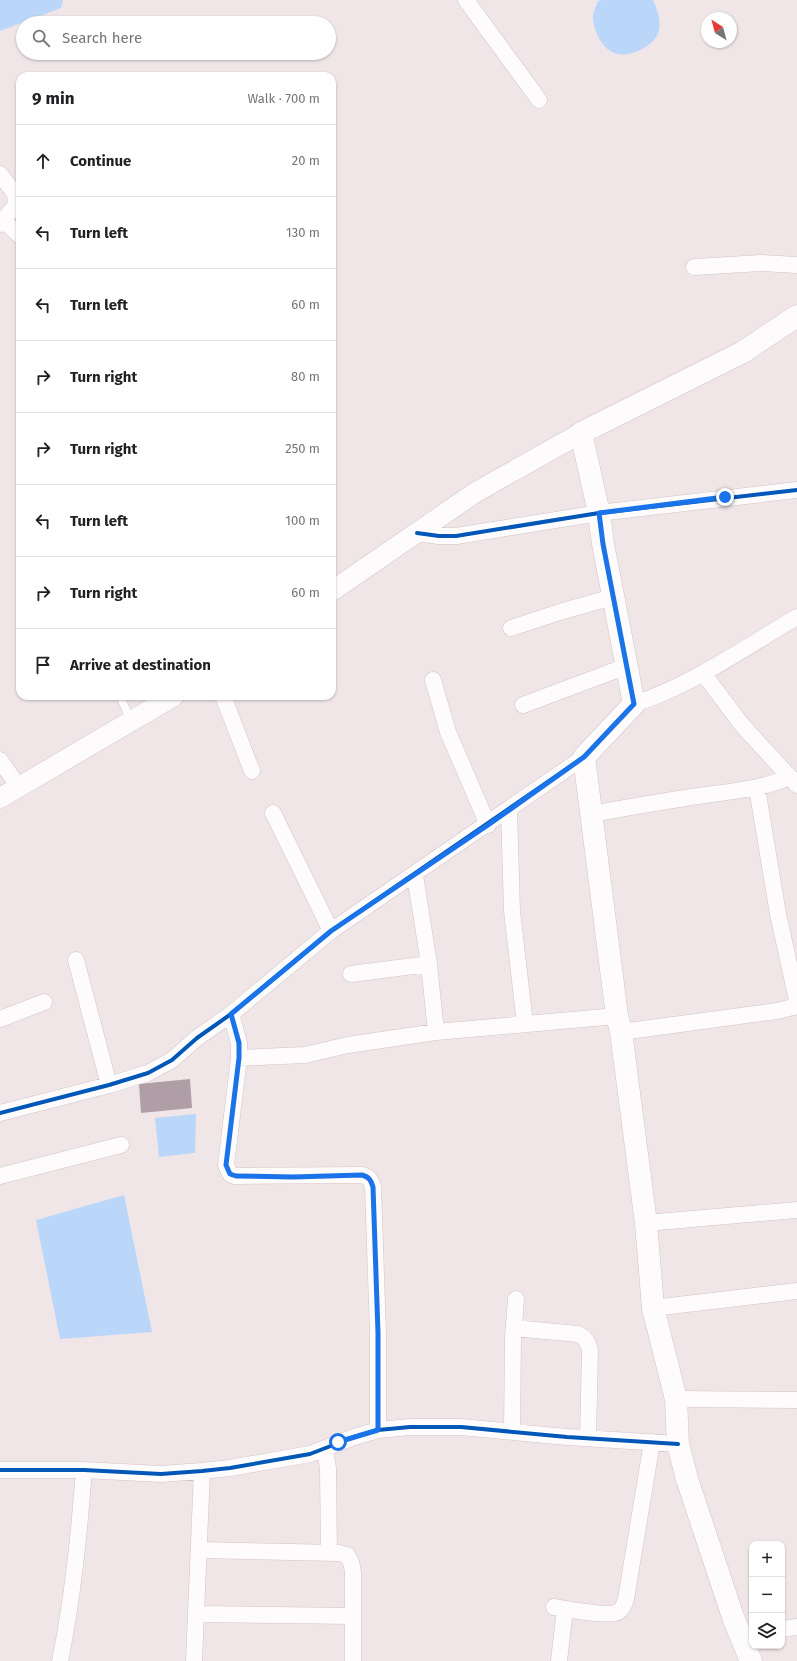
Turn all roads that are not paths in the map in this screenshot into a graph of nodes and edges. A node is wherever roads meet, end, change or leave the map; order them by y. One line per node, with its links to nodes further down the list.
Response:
1 (466, 0): 2 (street)
2 (539, 100)
3 (0, 174): 4 (street)
4 (2, 222): 5 (street)
5 (16, 233)
6 (797, 265): 7 (street)
7 (694, 267)
8 (797, 316): 9 (main road)
9 (581, 432): 11 (main road); 12 (street)
10 (797, 490): 11 (street)
11 (599, 513): 12 (street); 14 (main road)
12 (417, 532): 13 (street)
13 (336, 588)
14 (613, 597): 16 (street); 17 (main road)
15 (797, 617): 18 (street)
16 (511, 628)
17 (627, 666): 23 (main road); 24 (street)
18 (703, 673): 23 (street); 29 (street)
19 (433, 680): 36 (street)
20 (122, 700): 25 (lane)
21 (167, 700): 25 (street)
22 (225, 700): 28 (street)
23 (634, 704): 26 (main road)
24 (522, 705)
25 (131, 722): 30 (street)
26 (584, 757): 33 (street); 35 (main road)
27 (0, 760): 30 (street)
28 (252, 771)
29 (793, 781): 31 (street)
30 (18, 786): 32 (street)
31 (757, 788): 35 (street); 42 (street)
32 (0, 798)
33 (509, 808): 36 (street); 47 (street)
34 (273, 813): 38 (street)
35 (592, 814): 48 (main road)
36 (488, 825): 37 (street)
37 (415, 875): 38 (street); 40 (street)
38 (331, 931): 45 (street)
39 (76, 960): 51 (street)
40 (429, 964): 41 (street); 49 (street)
41 (351, 974)
42 (797, 1000)
43 (44, 1002): 46 (street)
44 (797, 1006): 48 (street)
45 (231, 1014): 50 (street); 51 (street)
46 (0, 1018)
47 (525, 1024): 48 (street); 49 (street)
48 (619, 1024): 56 (main road)
49 (436, 1032): 50 (street)
50 (239, 1058): 63 (street)
51 (109, 1085): 52 (street)
52 (0, 1113)
53 (121, 1145): 54 (street)
54 (0, 1176)
55 (797, 1210): 56 (street)
56 (646, 1223): 59 (main road)
57 (797, 1291): 59 (street)
58 (516, 1299): 60 (street)
59 (653, 1308): 61 (main road)
60 (514, 1328): 64 (street); 65 (street)
61 (676, 1399): 62 (street); 67 (main road)
62 (797, 1400)
63 (378, 1430): 64 (street); 68 (street)
64 (512, 1431): 65 (street)
65 (588, 1438): 66 (street)
66 (652, 1442): 67 (street); 82 (street)
67 (678, 1444): 78 (main road)
68 (325, 1449): 71 (street); 73 (street)
69 (0, 1470): 70 (street)
70 (84, 1470): 71 (street); 79 (street)
71 (202, 1472): 72 (street)
72 (199, 1550): 73 (street); 74 (street)
73 (329, 1552): 75 (street)
74 (196, 1614): 75 (street); 80 (street)
75 (354, 1616): 81 (street)
76 (797, 1627): 77 (street)
77 (785, 1629)
78 (747, 1636): 83 (main road)
79 (60, 1661)
80 (194, 1661)
81 (353, 1661)
82 (559, 1661)
83 (751, 1661)

